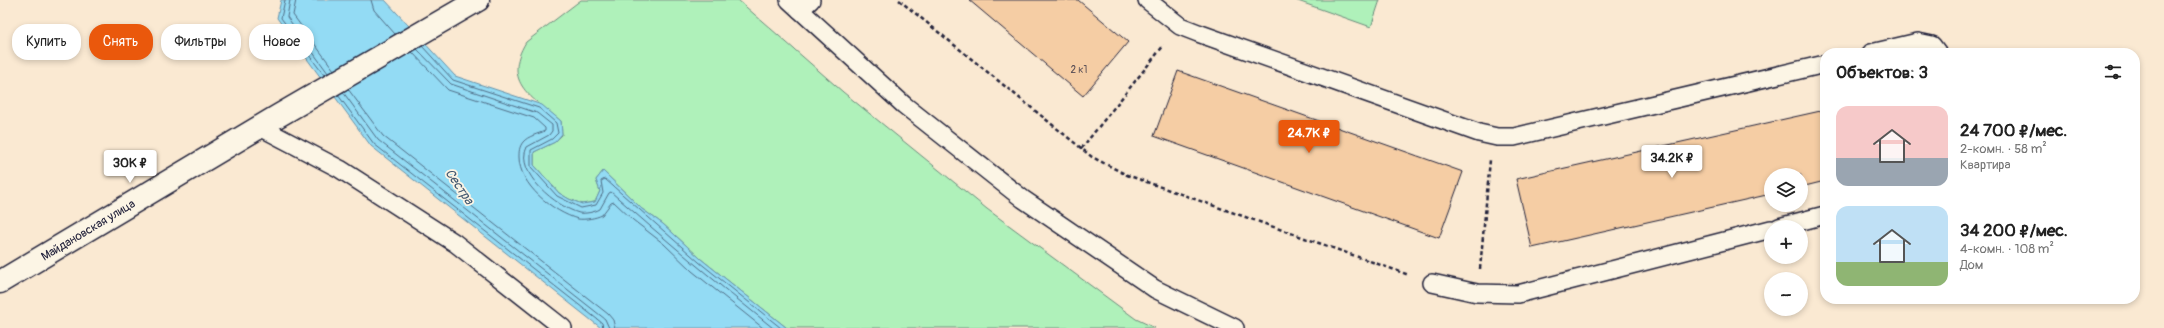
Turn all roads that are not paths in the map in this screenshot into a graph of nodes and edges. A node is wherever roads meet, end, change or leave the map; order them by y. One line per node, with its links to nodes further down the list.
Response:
1 (478, 0): 7 (street, Майдановская улица)
2 (1147, 0): 6 (lane)
3 (800, 3): 14 (lane)
4 (1892, 48): 5 (lane)
5 (1934, 48)
6 (1820, 65)
7 (269, 121): 11 (street, Майдановская улица); 13 (lane)
8 (1820, 216): 9 (lane)
9 (1806, 220)
10 (1764, 231): 12 (lane)
11 (0, 282)
12 (1432, 283)
13 (563, 328)
14 (1235, 328)

